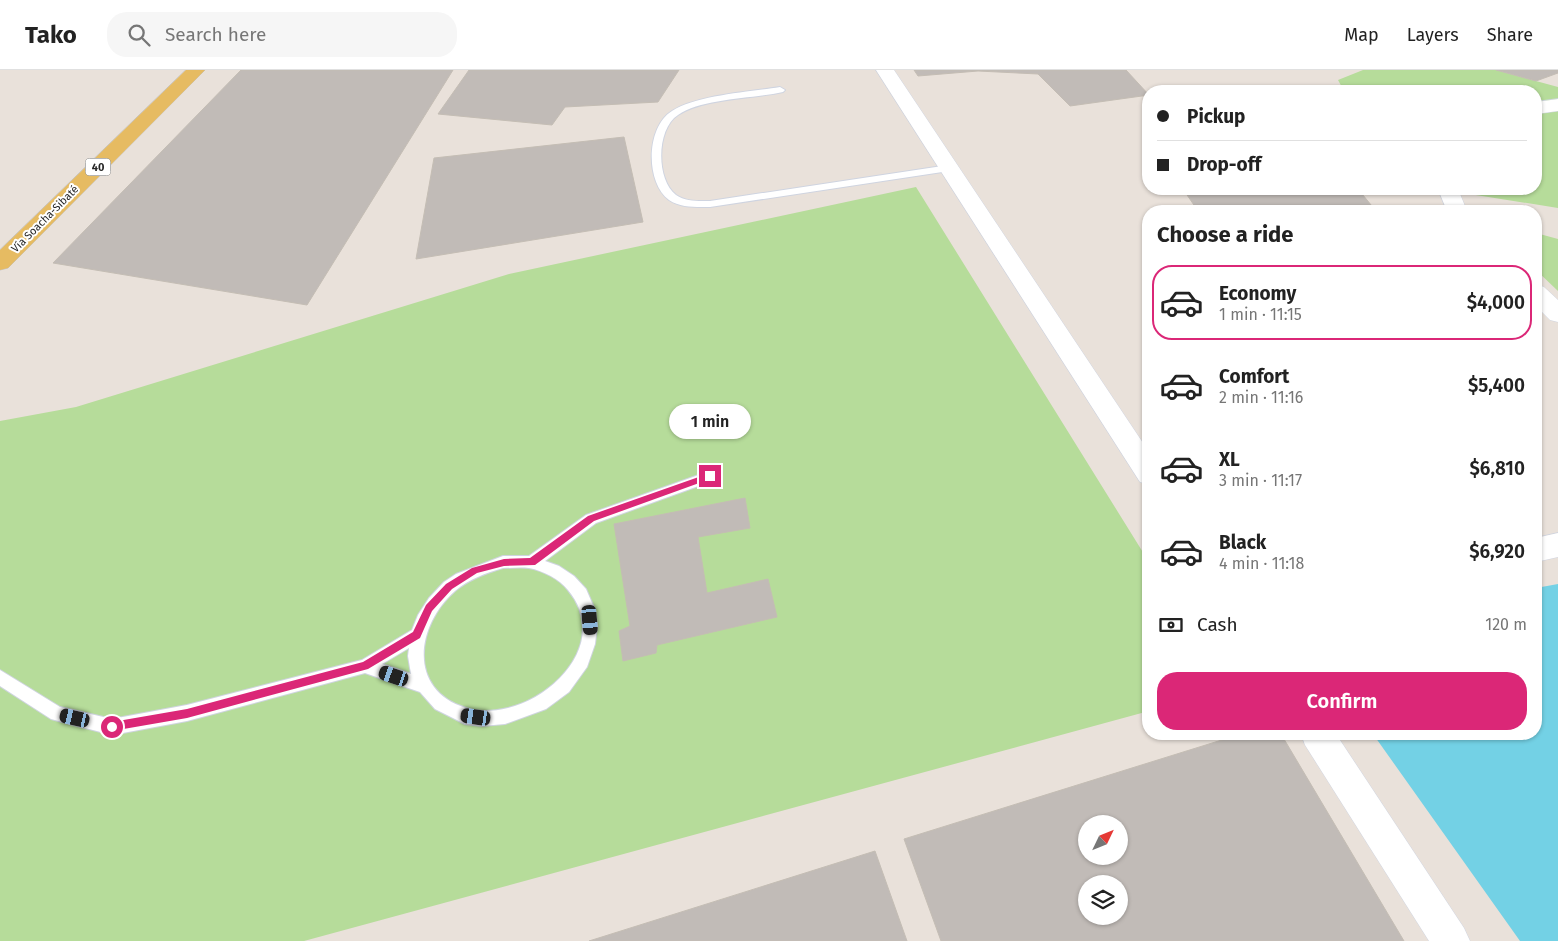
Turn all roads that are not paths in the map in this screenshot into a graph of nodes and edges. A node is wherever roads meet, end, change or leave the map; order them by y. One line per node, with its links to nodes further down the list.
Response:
1 (196, 70): 7 (main road, Vía Soacha-Sibaté / 40)
2 (885, 70): 6 (street)
3 (780, 90): 6 (lane)
4 (1558, 105): 5 (street)
5 (1542, 107)
6 (949, 168): 10 (street)
7 (0, 264)
8 (1542, 298): 9 (street)
9 (1558, 314)
10 (1142, 463)
11 (710, 476): 14 (lane)
12 (1558, 544): 13 (street)
13 (1542, 548)
14 (532, 562): 15 (lane); 18 (lane)
15 (417, 635): 16 (lane); 18 (lane)
16 (365, 666): 17 (lane); 18 (lane)
17 (0, 677)
18 (422, 685)
19 (1322, 740): 20 (street)
20 (1450, 941)

